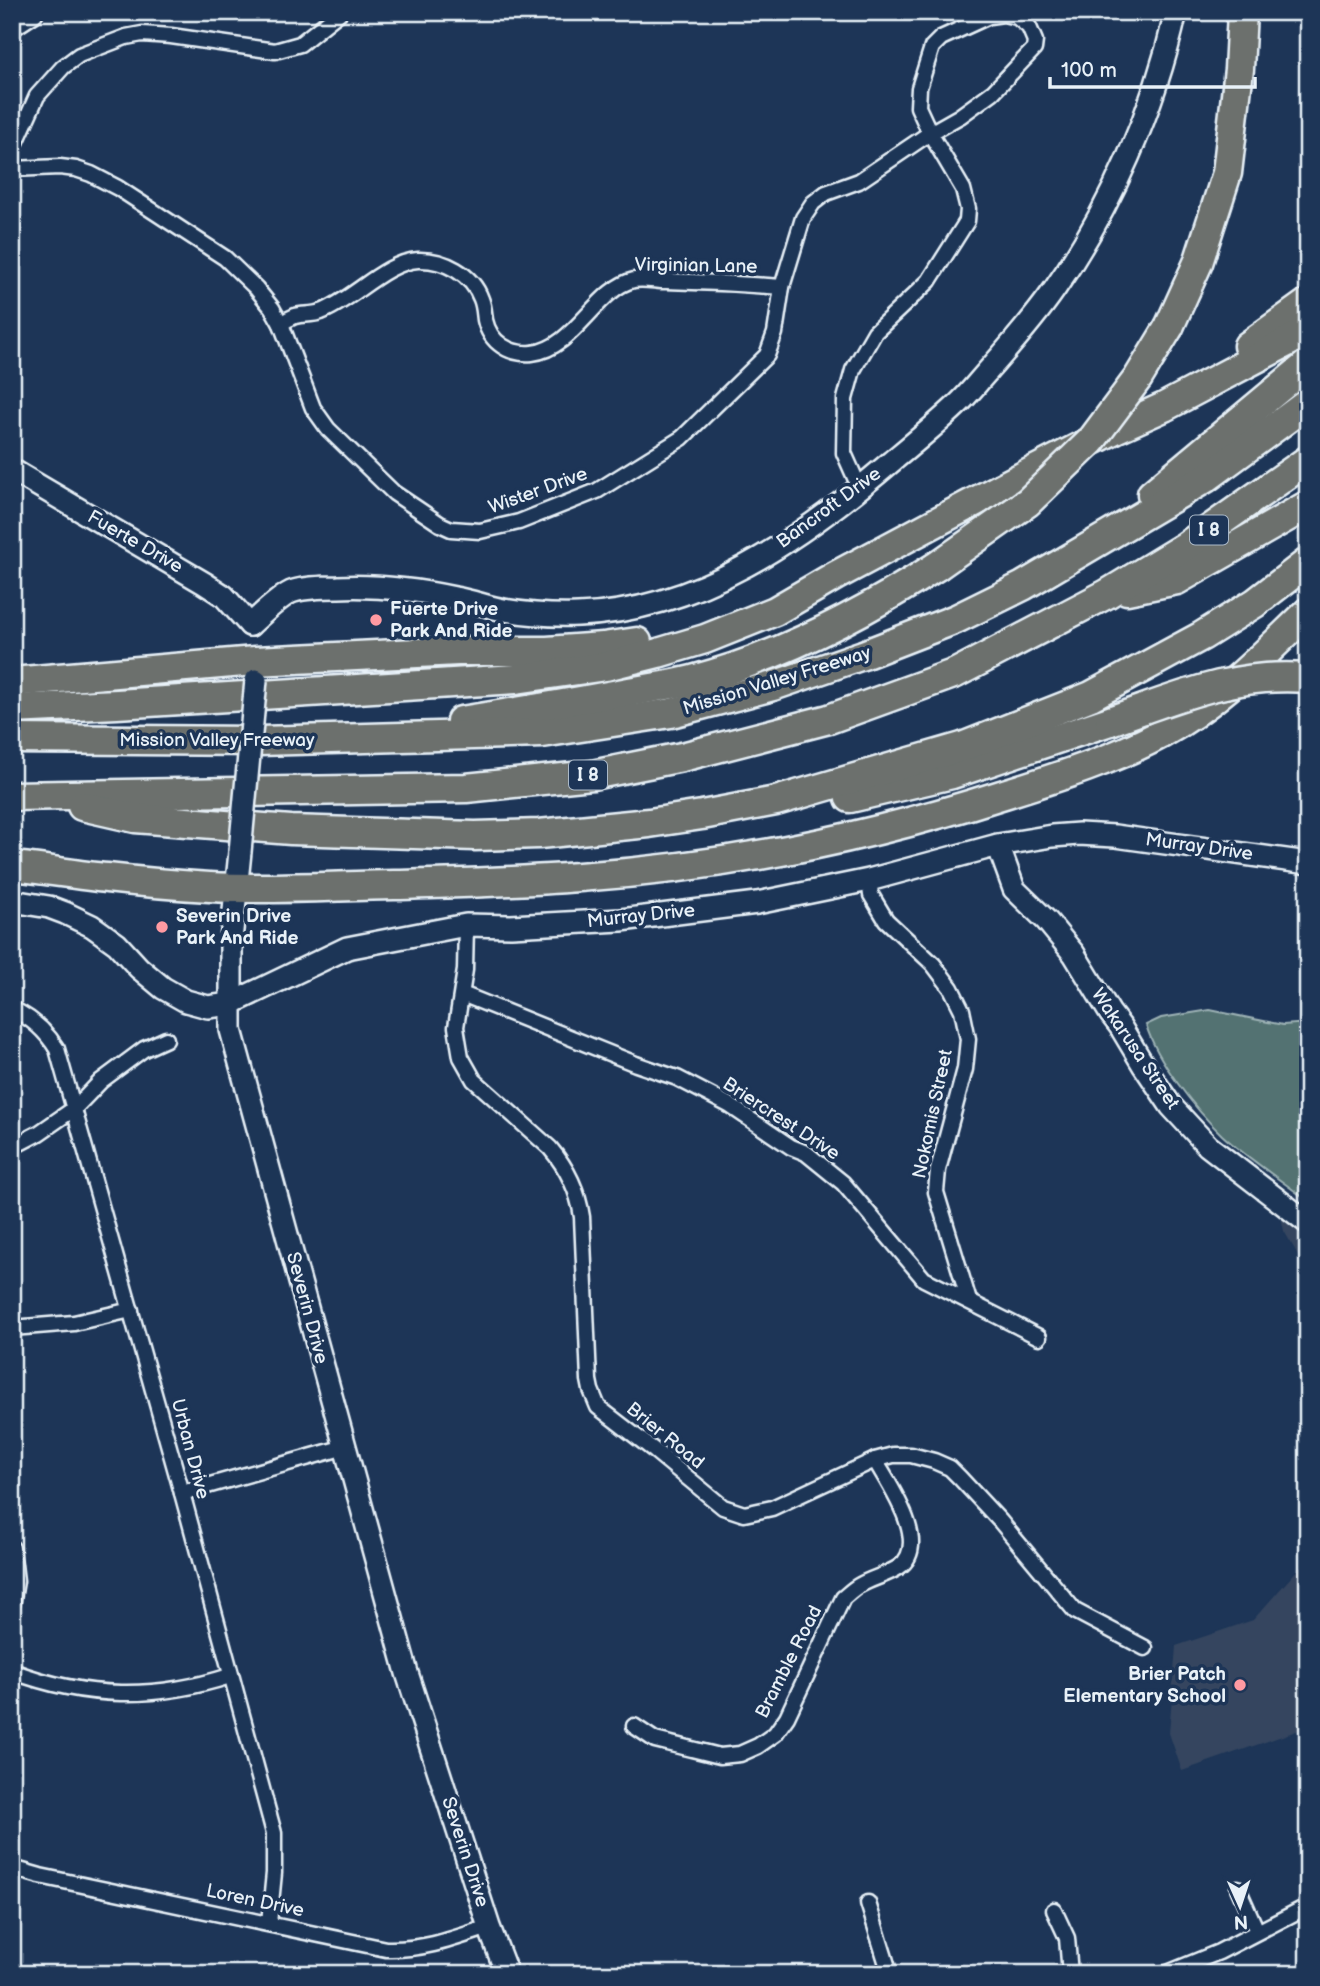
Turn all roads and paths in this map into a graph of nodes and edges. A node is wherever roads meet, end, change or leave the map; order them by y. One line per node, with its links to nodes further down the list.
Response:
1 (32, 12): 5 (main road)
2 (340, 12): 7 (street)
3 (1176, 12): 17 (main road, Bancroft Drive)
4 (1242, 12): 29 (highway, bridge)
5 (12, 25)
6 (930, 133): 6 (street, Wister Drive); 8 (street, Wister Drive); 17 (street)
7 (12, 168): 10 (street, Wister Drive)
8 (782, 287): 10 (street, Virginian Lane); 10 (street, Wister Drive)
9 (1308, 303): 14 (highway)
10 (281, 324)
11 (1308, 331): 14 (highway)
12 (1305, 366): 19 (highway)
13 (1308, 403): 19 (highway, Mission Valley Freeway / I 8)
14 (1115, 429): 21 (highway)
15 (1308, 460): 22 (highway, I 8)
16 (12, 470): 24 (main road, Fuerte Drive)
17 (860, 489): 24 (main road, Bancroft Drive)
18 (1308, 505): 22 (highway)
19 (1089, 548): 29 (highway, Mission Valley Freeway / I 8)
20 (1308, 562): 32 (highway)
21 (835, 576): 25 (highway); 28 (highway)
22 (1107, 594): 31 (highway, I 8)
23 (1308, 612): 37 (highway)
24 (250, 625): 25 (main road, Severin Drive)
25 (255, 670): 27 (highway); 37 (main road, Severin Drive, bridge)
26 (1308, 678): 32 (highway, bridge)
27 (12, 682)
28 (12, 709)
29 (348, 738): 30 (highway, Mission Valley Freeway / I 8)
30 (12, 739)
31 (23, 796): 32 (highway)
32 (702, 815)
33 (998, 845): 34 (main road, Murray Drive); 36 (main road, Murray Drive); 46 (main road, Wakarusa Street)
34 (1308, 863)
35 (12, 866): 37 (highway)
36 (869, 880): 39 (main road, Murray Drive); 47 (street, Nokomis Street)
37 (235, 887): 41 (main road, Severin Drive)
38 (12, 901): 41 (main road, Murray Drive)
39 (466, 925): 40 (street, Brier Road); 41 (main road, Murray Drive)
40 (462, 994): 47 (street, Briercrest Drive); 52 (street, Brier Road)
41 (230, 1004): 51 (main road, Severin Drive)
42 (12, 1009): 44 (street, Urban Drive)
43 (166, 1040): 44 (street)
44 (75, 1108): 45 (street); 48 (street, Urban Drive)
45 (12, 1147)
46 (1308, 1223)
47 (969, 1301): 50 (street, Briercrest Drive)
48 (131, 1310): 49 (street); 53 (street, Urban Drive)
49 (12, 1328)
50 (1039, 1337)
51 (345, 1447): 53 (street); 66 (main road, Severin Drive)
52 (875, 1460): 56 (street, Brier Road); 59 (street, Bramble Road)
53 (182, 1493): 58 (street, Urban Drive)
54 (12, 1548): 55 (street)
55 (12, 1605)
56 (1145, 1648)
57 (12, 1671): 58 (street)
58 (230, 1676): 65 (street, Urban Drive)
59 (634, 1726)
60 (12, 1868): 65 (street, Loren Drive)
61 (1238, 1888): 67 (street)
62 (868, 1903): 69 (street)
63 (1308, 1906): 67 (street)
64 (1054, 1910): 70 (street)
65 (269, 1923): 66 (street, Loren Drive)
66 (489, 1927): 68 (main road, Severin Drive)
67 (1258, 1931): 71 (street)
68 (506, 1974)
69 (890, 1974)
70 (1070, 1974)
71 (1165, 1974)

